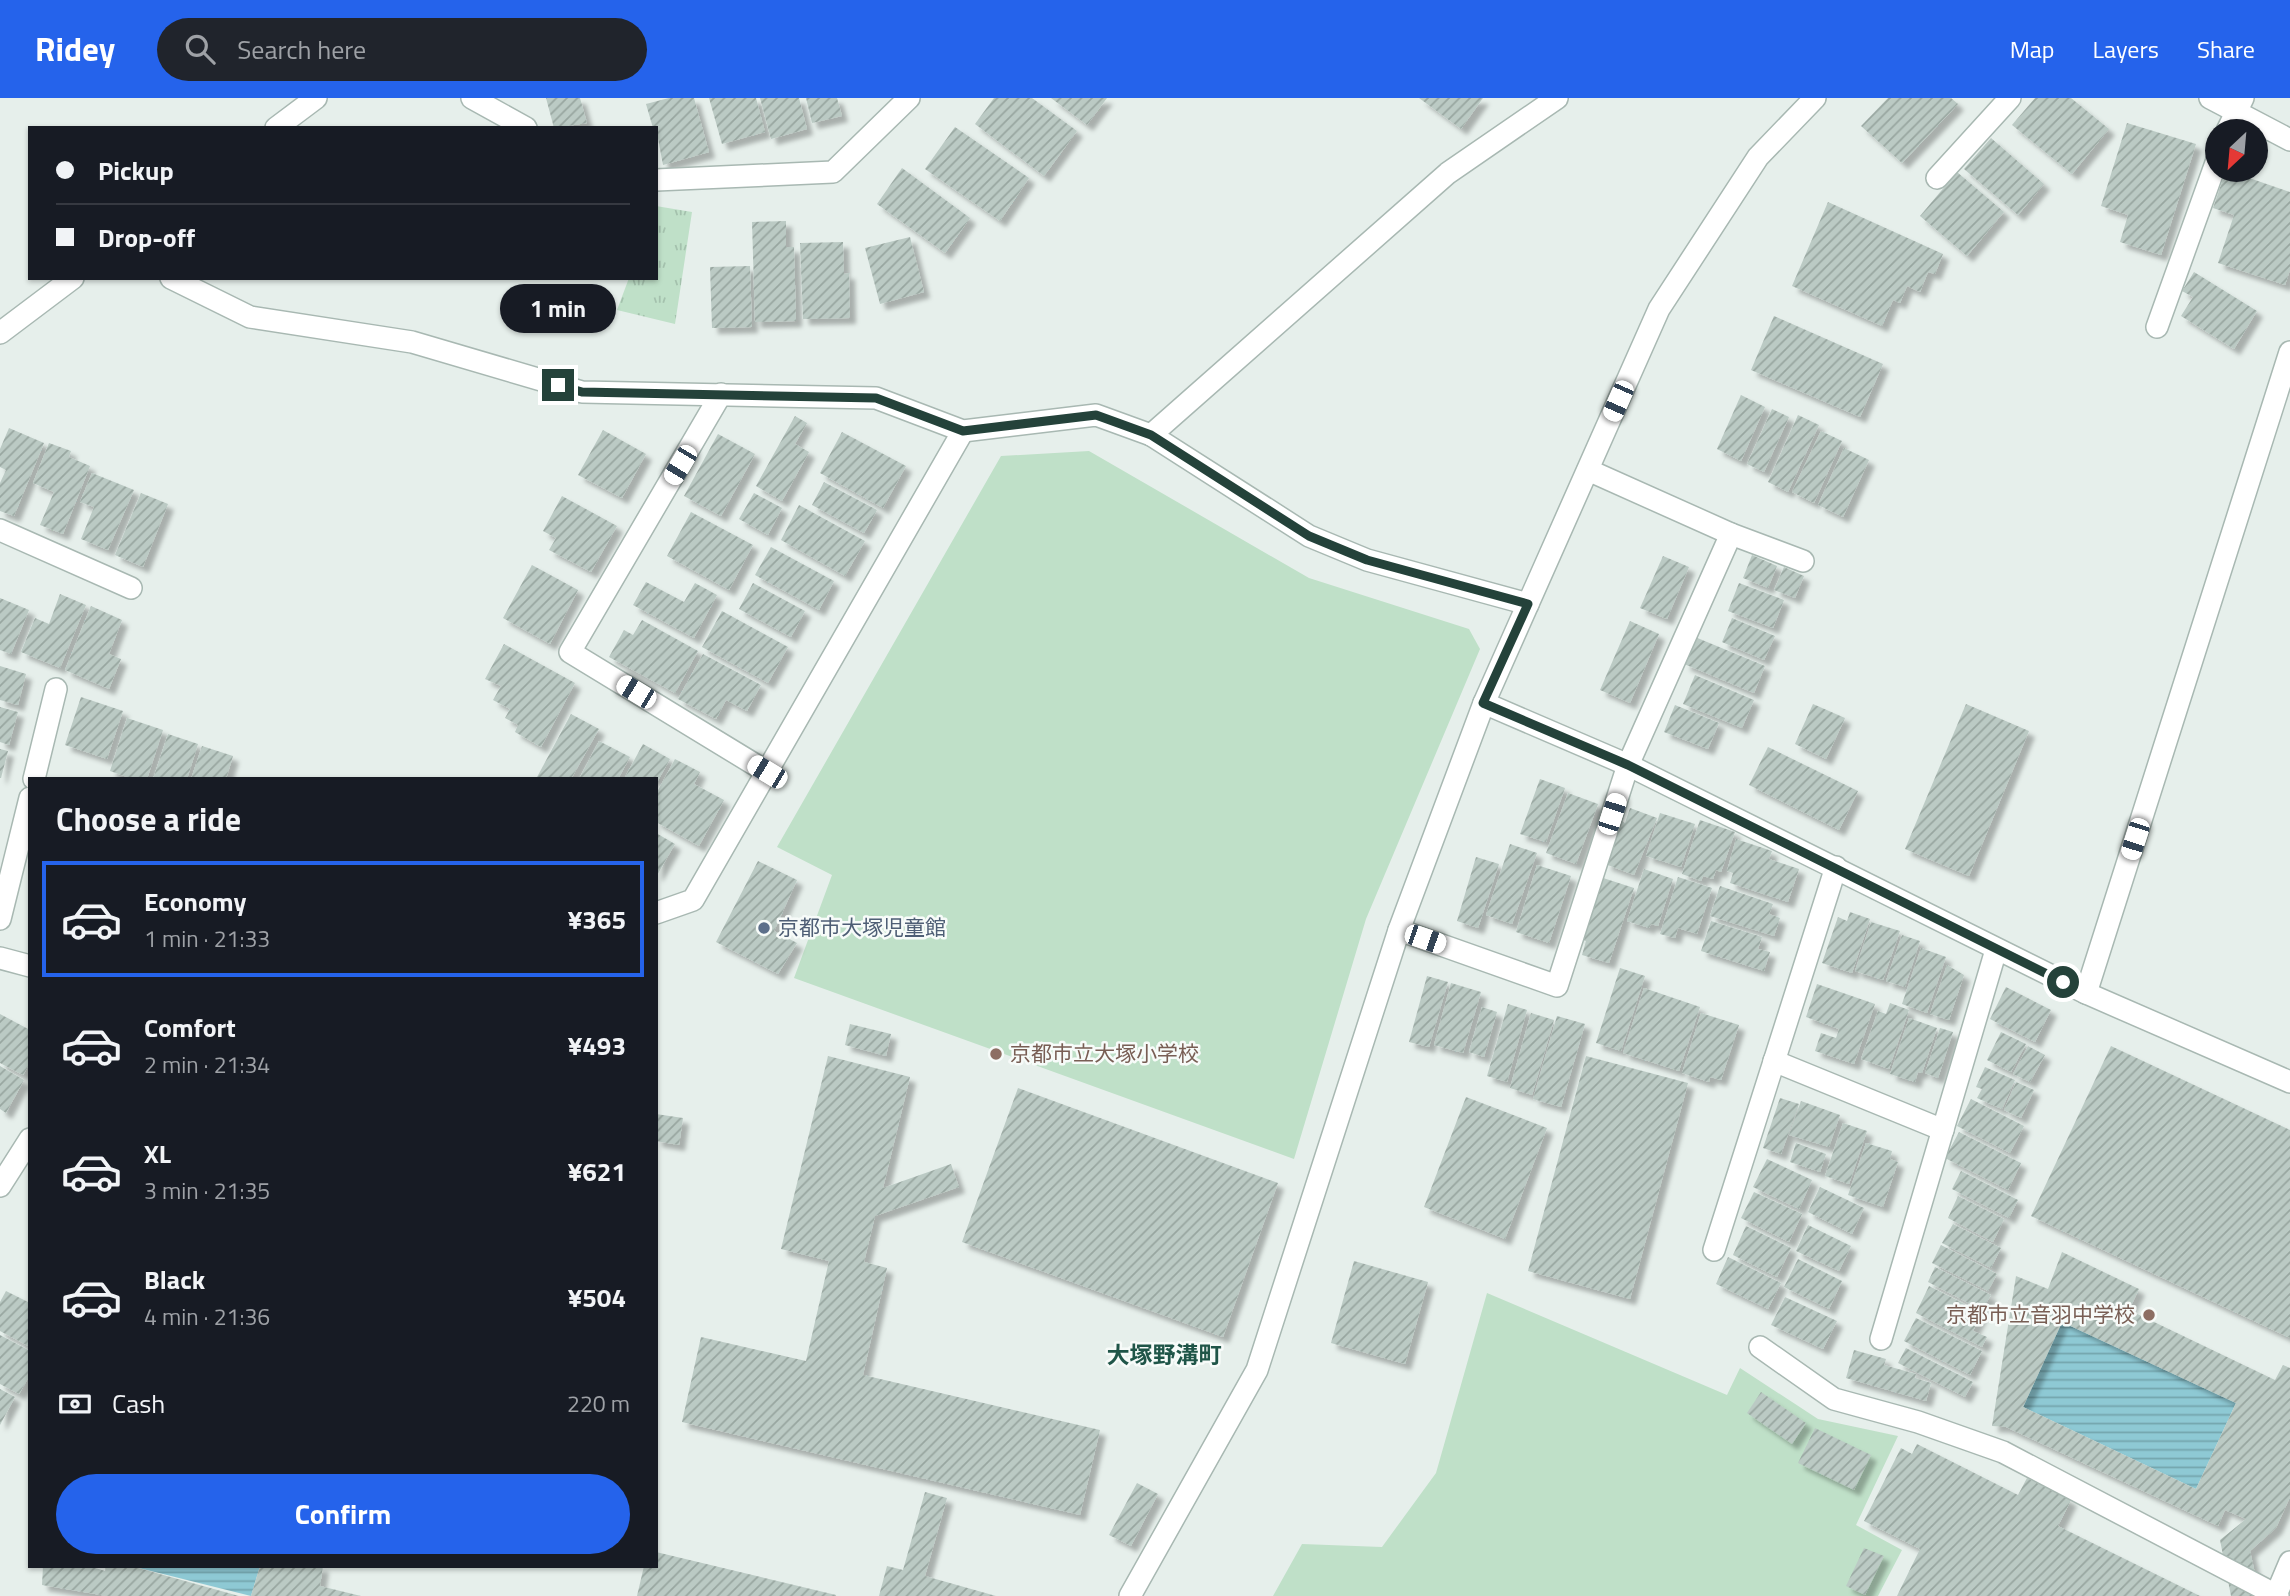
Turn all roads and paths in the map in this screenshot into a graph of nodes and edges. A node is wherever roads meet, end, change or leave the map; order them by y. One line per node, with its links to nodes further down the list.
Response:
1 (316, 98): 9 (street)
2 (472, 98): 10 (street)
3 (909, 98): 13 (street)
4 (1557, 98): 22 (street)
5 (1815, 98): 23 (street)
6 (2010, 98): 12 (street)
7 (2210, 98): 8 (street)
8 (2239, 104): 11 (street)
9 (279, 126)
10 (522, 126)
11 (2290, 140)
12 (1937, 178)
13 (658, 180)
14 (2209, 182): 17 (street)
15 (70, 280): 18 (street)
16 (175, 280): 20 (street)
17 (2157, 327)
18 (0, 333)
19 (2290, 352): 42 (street)
20 (721, 394): 21 (street); 32 (street)
21 (963, 431): 22 (street); 32 (street)
22 (1151, 435): 28 (street)
23 (1588, 470): 25 (street); 28 (street)
24 (0, 530): 27 (street)
25 (1731, 534): 26 (street); 31 (street)
26 (1803, 561)
27 (131, 588)
28 (1528, 604): 30 (street)
29 (56, 689): 33 (street)
30 (1483, 703): 31 (street); 38 (street)
31 (1628, 765): 35 (street); 38 (street)
32 (767, 772): 36 (street)
33 (37, 777)
34 (28, 805): 37 (street)
35 (1836, 867): 39 (street); 43 (street)
36 (658, 912)
37 (0, 919)
38 (1399, 930): 52 (street)
39 (1996, 950): 42 (street); 45 (street)
40 (0, 958): 41 (street)
41 (28, 965)
42 (2085, 993): 44 (street)
43 (1774, 1060): 45 (street); 48 (street)
44 (2290, 1082)
45 (1942, 1130): 49 (street)
46 (28, 1142): 47 (street)
47 (0, 1186)
48 (1714, 1250)
49 (1881, 1339)
50 (1760, 1347): 53 (street)
51 (2290, 1562): 53 (street)
52 (1130, 1596)
53 (2277, 1596)

